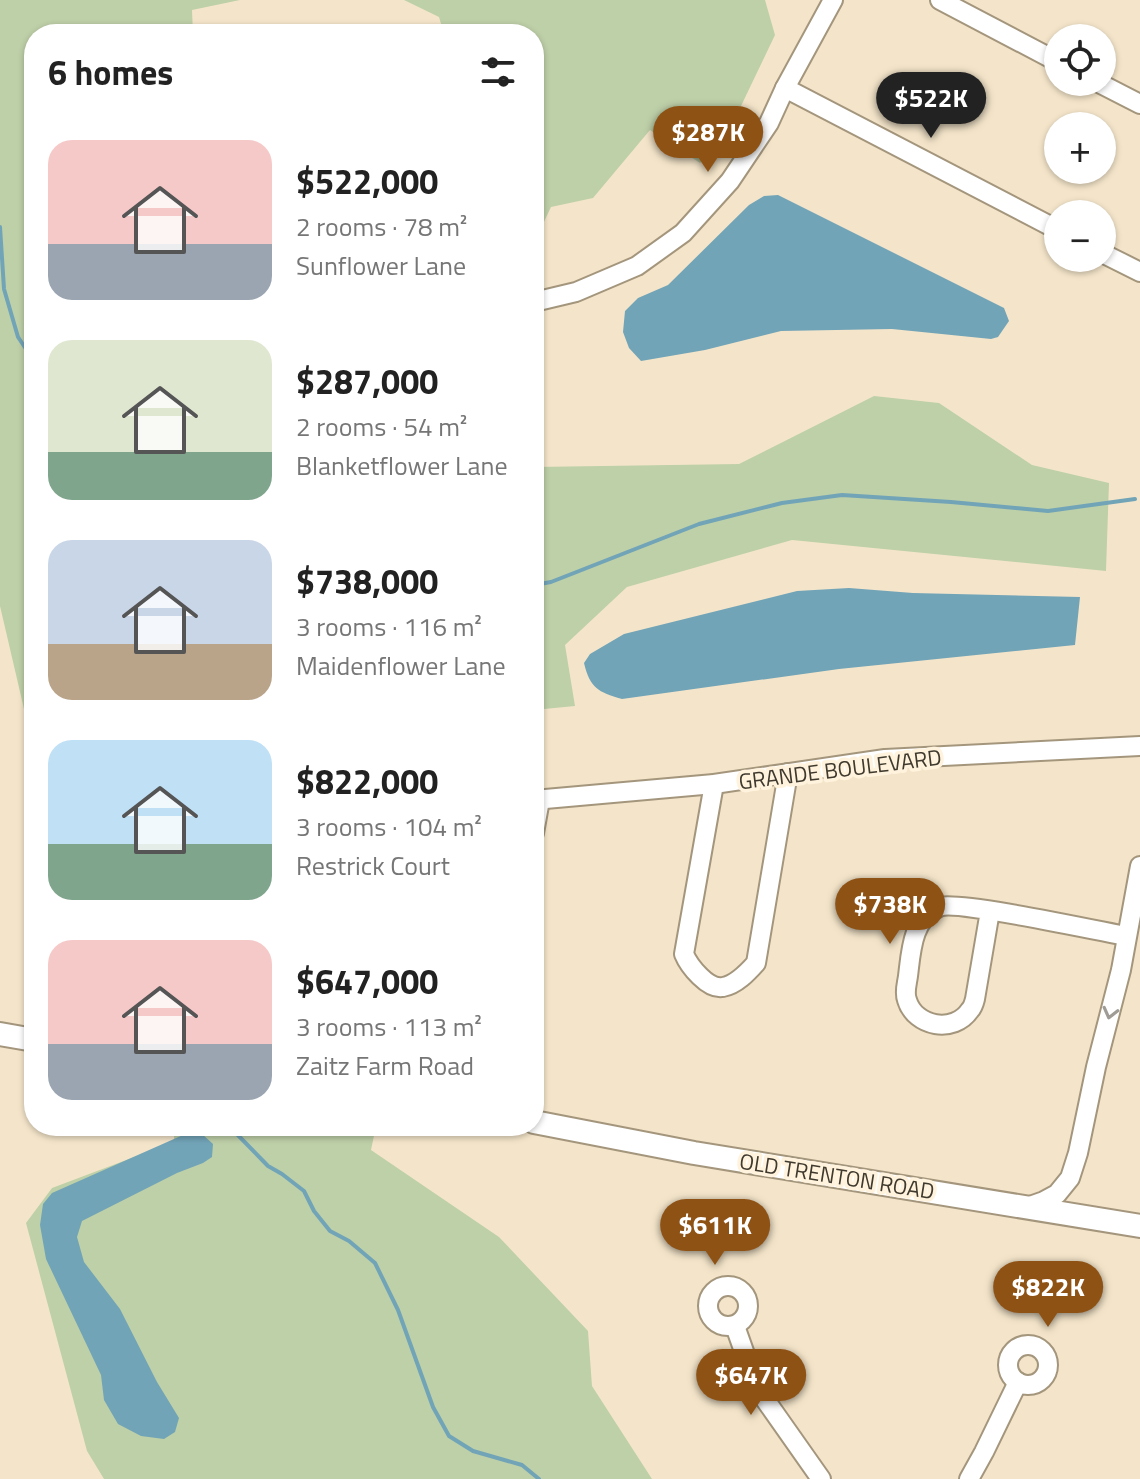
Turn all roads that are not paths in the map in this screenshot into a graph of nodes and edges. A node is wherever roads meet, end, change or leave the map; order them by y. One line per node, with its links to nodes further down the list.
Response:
1 (833, 0): 4 (street)
2 (940, 0): 3 (street)
3 (1044, 55)
4 (785, 88): 7 (street); 10 (street)
5 (1116, 92): 6 (street)
6 (1140, 104)
7 (1044, 223)
8 (1116, 260): 9 (street)
9 (1140, 272)
10 (544, 300)
11 (1140, 746): 12 (street, GRANDE BOULEVARD)
12 (788, 773): 13 (street, GRANDE BOULEVARD); 13 (street)
13 (714, 784): 14 (street, GRANDE BOULEVARD)
14 (544, 799)
15 (1140, 866): 17 (street)
16 (990, 911): 16 (street); 17 (street)
17 (1126, 936): 21 (street, one-way to 21)
18 (0, 1034): 19 (main road)
19 (24, 1038)
20 (544, 1124): 21 (main road, OLD TRENTON ROAD)
21 (1027, 1207): 22 (main road, OLD TRENTON ROAD)
22 (1140, 1226)
23 (735, 1326): 25 (street)
24 (1018, 1382): 26 (street)
25 (821, 1479)
26 (969, 1479)

